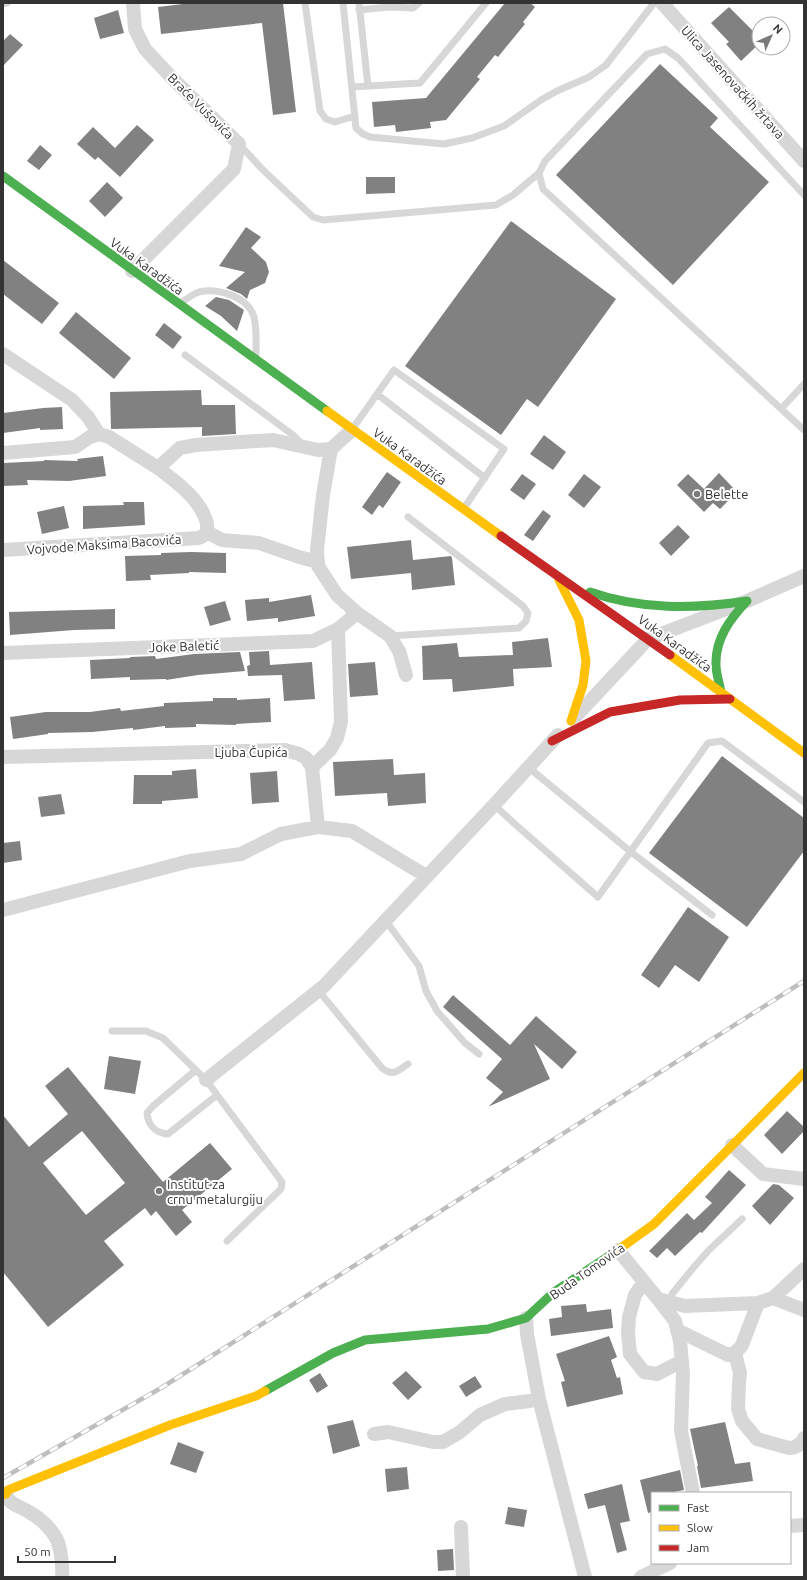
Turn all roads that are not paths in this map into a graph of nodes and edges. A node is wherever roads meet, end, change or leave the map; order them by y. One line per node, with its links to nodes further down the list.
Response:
1 (7, 3): 9 (lane)
2 (133, 3): 14 (street, Braće Vušovića)
3 (305, 3): 13 (lane)
4 (343, 3): 12 (lane)
5 (419, 3): 10 (lane)
6 (486, 3): 11 (lane)
7 (654, 3): 13 (lane)
8 (662, 3): 15 (street, Ulica Jasenovačkih žrtava)
9 (3, 4)
10 (359, 6): 11 (lane)
11 (368, 86): 12 (lane)
12 (352, 87): 13 (lane)
13 (355, 116)
14 (239, 144): 16 (lane); 19 (street, Braće Vušovića)
15 (804, 161)
16 (539, 173): 18 (lane); 26 (lane)
17 (3, 176): 19 (street, Vuka Karadžića)
18 (804, 195)
19 (132, 271): 20 (street, Vuka Karadžića)
20 (178, 304): 23 (street, Vuka Karadžića); 23 (lane)
21 (3, 354): 29 (street)
22 (185, 356): 30 (lane)
23 (256, 361): 27 (street, Vuka Karadžića)
24 (804, 384): 26 (lane)
25 (377, 394): 27 (lane); 34 (lane); 34 (lane)
26 (781, 408): 28 (lane)
27 (352, 430): 31 (street); 35 (street, Vuka Karadžića)
28 (804, 430)
29 (99, 434): 32 (street); 33 (street)
30 (304, 446): 31 (street); 33 (street)
31 (331, 449): 39 (street)
32 (3, 453)
33 (158, 468): 37 (street)
34 (485, 478): 35 (lane)
35 (463, 509): 41 (street, Vuka Karadžića)
36 (408, 517): 45 (lane)
37 (206, 534): 38 (street, Vojvode Maksima Bacovića); 39 (street)
38 (3, 550)
39 (318, 562): 43 (street)
40 (804, 576): 42 (street)
41 (558, 578): 42 (street); 46 (street, Vuka Karadžića); 51 (street)
42 (747, 601): 46 (street); 49 (street)
43 (357, 613): 44 (street, Joke Baletić); 45 (street)
44 (338, 629): 47 (street, Joke Baletić); 55 (street)
45 (390, 636): 48 (street)
46 (648, 639): 49 (street, Vuka Karadžića); 51 (street)
47 (3, 653)
48 (406, 675)
49 (721, 693): 50 (street, Vuka Karadžića)
50 (730, 699): 52 (street); 53 (street, Vuka Karadžića)
51 (571, 721): 52 (street)
52 (552, 741): 56 (street)
53 (804, 753)
54 (3, 757): 55 (street, Ljuba Čupića)
55 (312, 766): 59 (street)
56 (528, 767): 58 (street); 60 (lane)
57 (804, 802): 60 (lane)
58 (494, 805): 60 (lane); 61 (street)
59 (318, 827): 61 (street); 62 (street)
60 (631, 852): 63 (lane)
61 (426, 876): 64 (street)
62 (3, 910)
63 (712, 915)
64 (386, 921): 65 (street); 67 (lane)
65 (318, 990): 68 (lane); 71 (street)
66 (112, 1031): 69 (lane)
67 (479, 1054)
68 (408, 1064)
69 (196, 1070): 71 (lane); 72 (lane)
70 (804, 1073): 73 (street, Buda Tomovića)
71 (206, 1080): 72 (lane)
72 (217, 1094): 76 (lane)
73 (732, 1145): 74 (street); 77 (street, Buda Tomovića)
74 (804, 1179)
75 (742, 1219): 81 (lane)
76 (226, 1241)
77 (618, 1250): 79 (street); 84 (street, Buda Tomovića)
78 (804, 1269): 80 (street)
79 (644, 1282): 81 (street); 87 (street)
80 (772, 1298): 82 (street); 83 (street)
81 (664, 1301): 82 (street); 85 (street)
82 (758, 1303): 86 (street)
83 (804, 1310)
84 (526, 1318): 88 (street); 92 (street)
85 (677, 1330): 86 (street); 87 (street)
86 (735, 1353): 90 (street)
87 (682, 1361): 91 (street)
88 (539, 1399): 89 (street); 99 (street)
89 (374, 1434)
90 (804, 1438)
91 (693, 1492)
92 (4, 1494): 97 (street)
93 (804, 1525): 94 (street)
94 (791, 1526)
95 (461, 1527): 98 (street)
96 (668, 1564): 100 (street)
97 (62, 1577)
98 (463, 1577)
99 (585, 1577)
100 (641, 1577)

